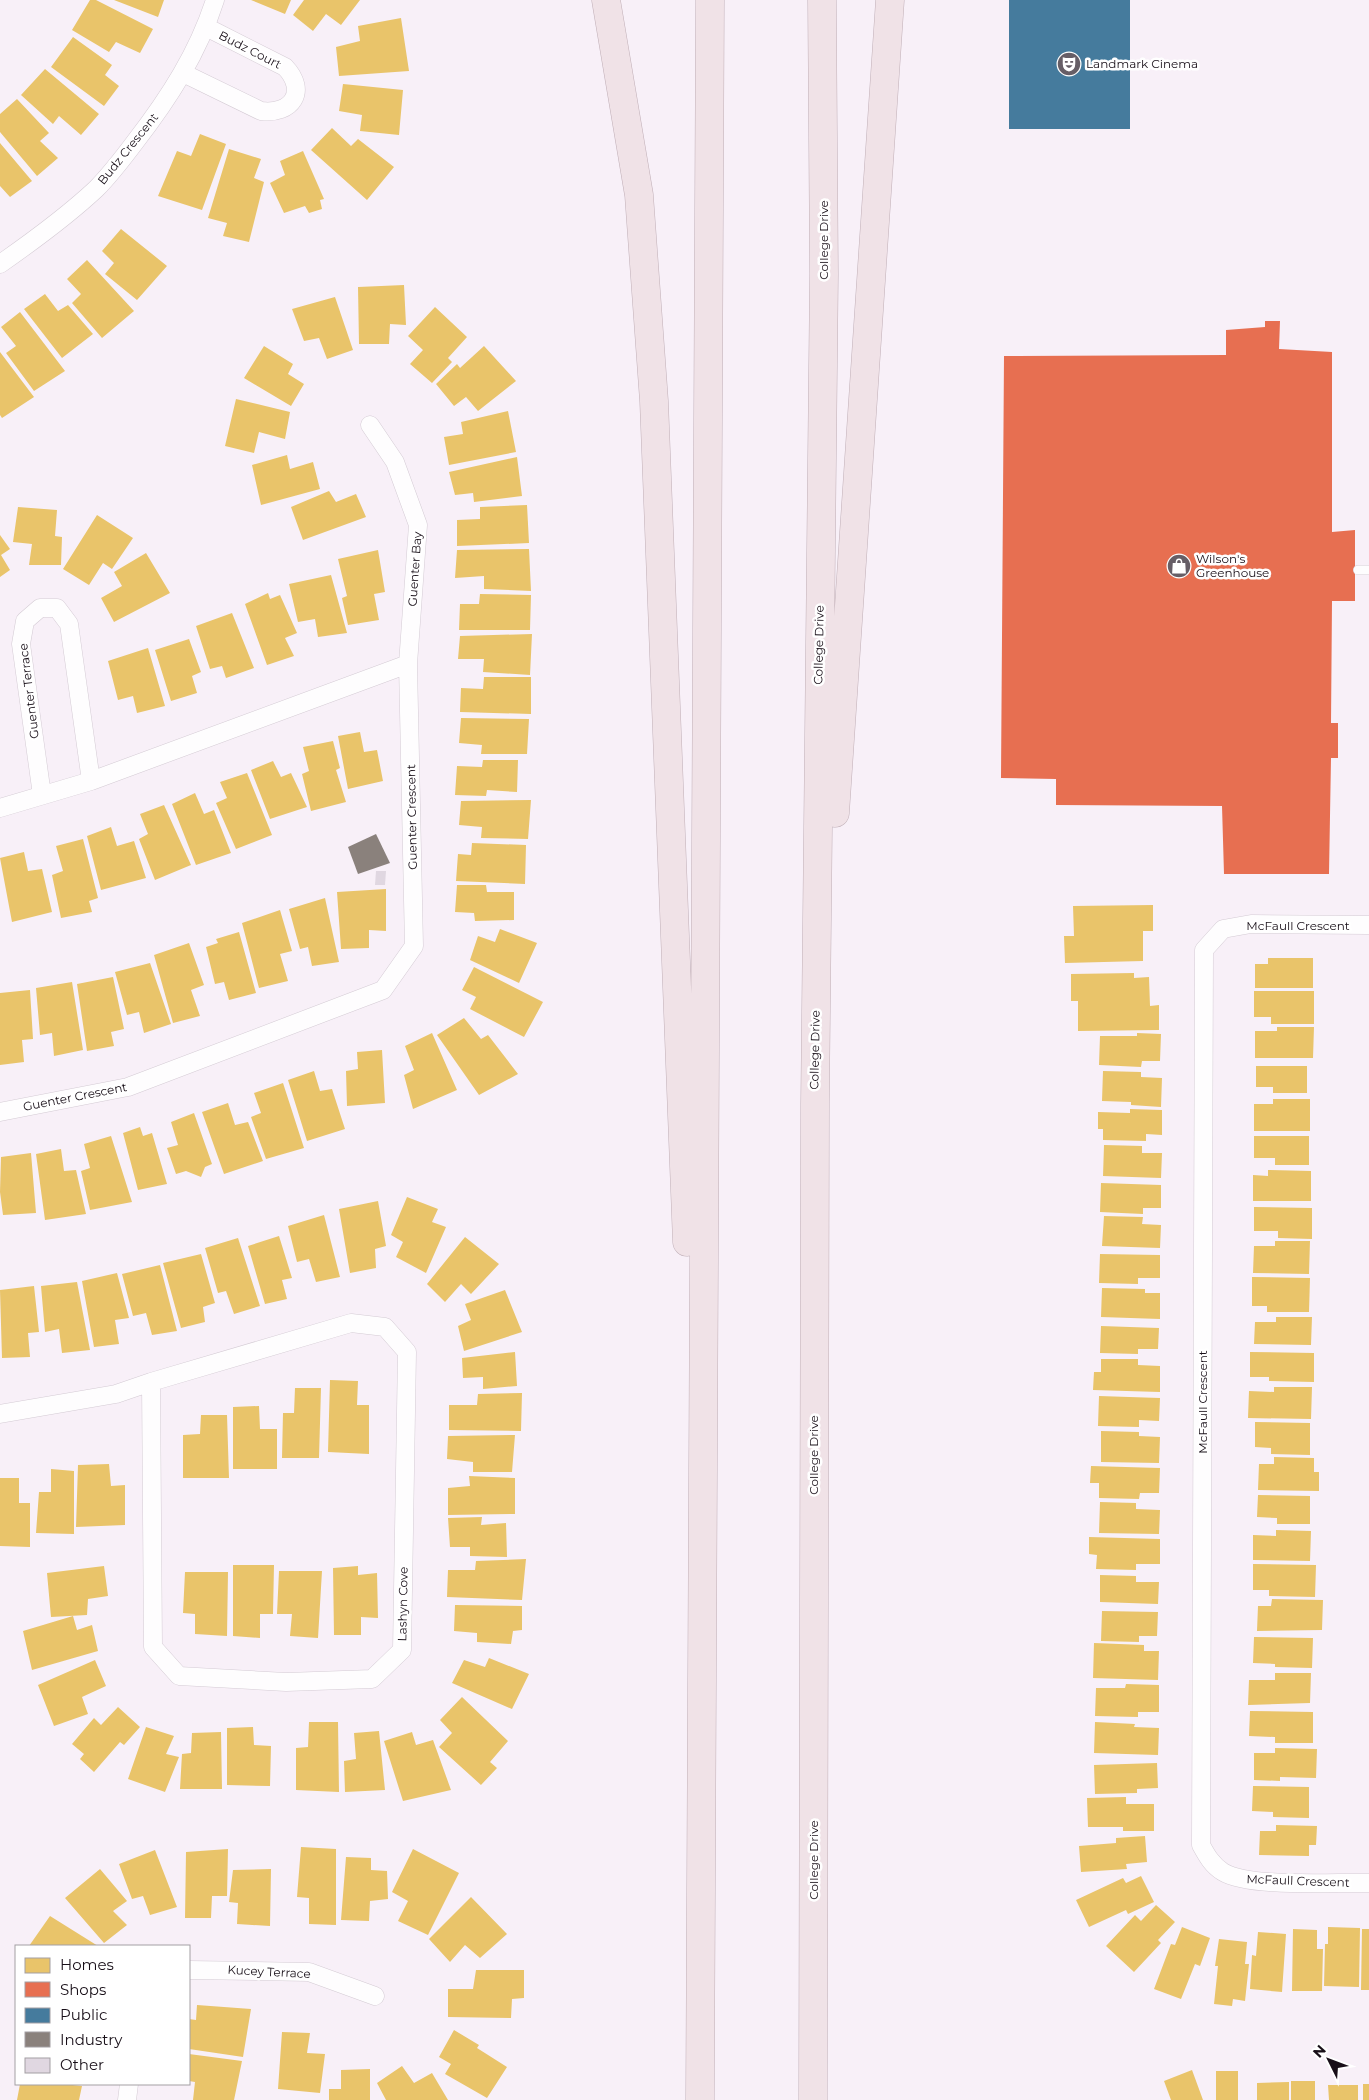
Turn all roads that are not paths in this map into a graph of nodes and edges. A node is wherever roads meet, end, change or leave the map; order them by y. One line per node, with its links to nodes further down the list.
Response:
1 (215, 0): 6 (street, Budz Crescent)
2 (606, 0): 21 (highway)
3 (710, 0): 21 (highway)
4 (822, 0): 17 (highway, College Drive)
5 (890, 0): 17 (highway)
6 (206, 27): 7 (street, Budz Crescent); 7 (street, Budz Court)
7 (183, 73): 8 (street, Budz Crescent)
8 (0, 264)
9 (370, 425): 12 (street, Guenter Bay)
10 (1358, 570): 11 (lane)
11 (1369, 570)
12 (408, 664): 13 (street); 18 (street, Guenter Crescent)
13 (91, 781): 14 (street); 14 (street, Guenter Terrace)
14 (42, 796): 15 (street)
15 (0, 808)
16 (1369, 925): 22 (street, McFaull Crescent)
17 (815, 1104): 28 (highway, College Drive)
18 (0, 1112)
19 (151, 1382): 19 (street, Lashyn Cove); 20 (street, Lashyn Cove)
20 (0, 1414)
21 (703, 1641): 27 (highway)
22 (1369, 1882)
23 (190, 1970): 24 (street, Kucey Terrace)
24 (375, 1996)
25 (129, 2085): 26 (street)
26 (127, 2100)
27 (700, 2100)
28 (813, 2100)

